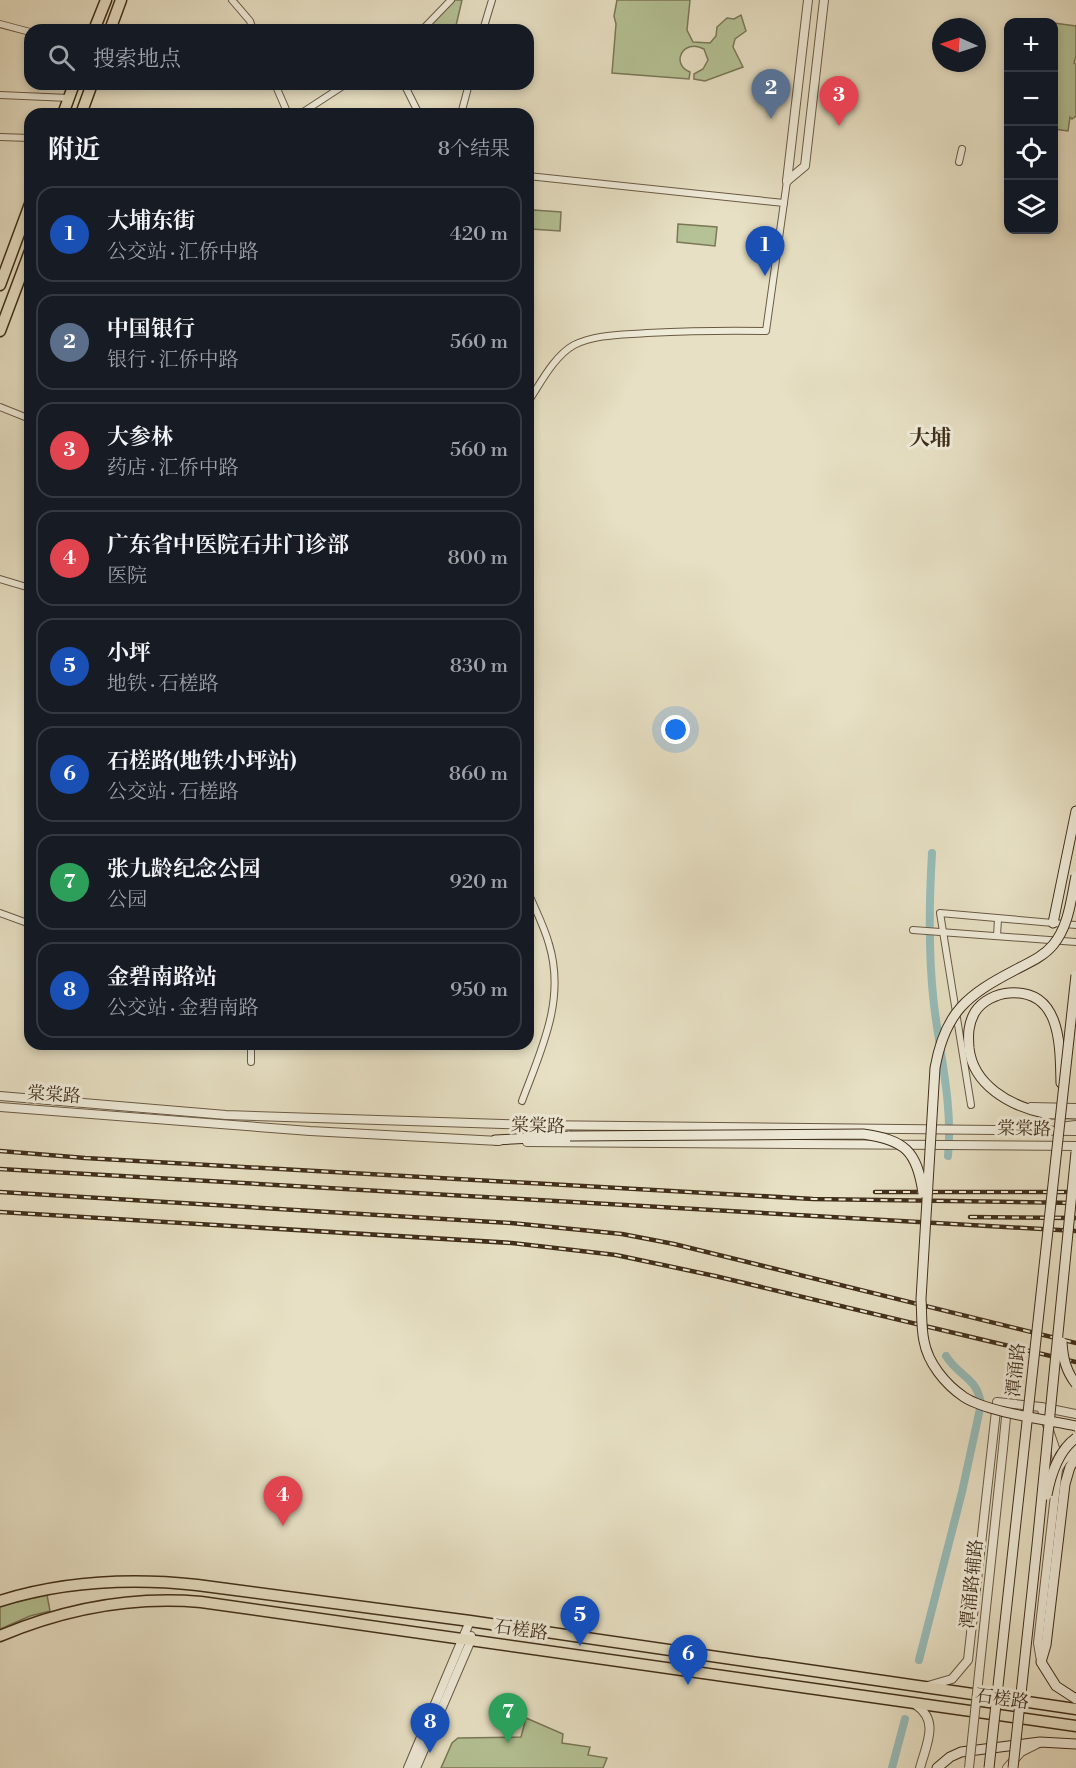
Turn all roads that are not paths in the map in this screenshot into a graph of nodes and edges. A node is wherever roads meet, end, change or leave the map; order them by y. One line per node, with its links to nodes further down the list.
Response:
1 (106, 0): 9 (main road)
2 (121, 0): 10 (main road)
3 (232, 0): 11 (street)
4 (451, 0): 12 (street)
5 (808, 0): 34 (street)
6 (824, 0): 34 (street)
7 (492, 1): 13 (street)
8 (0, 24): 14 (street)
9 (96, 24)
10 (112, 24)
11 (251, 24)
12 (428, 24)
13 (485, 24)
14 (24, 30)
15 (72, 90): 22 (main road)
16 (88, 90): 24 (main road)
17 (278, 90): 25 (street)
18 (337, 90): 26 (street)
19 (407, 90): 27 (street)
20 (467, 90): 28 (street)
21 (0, 95): 22 (street)
22 (69, 98): 23 (main road)
23 (65, 108)
24 (83, 108)
25 (285, 108)
26 (309, 108)
27 (416, 108)
28 (463, 108)
29 (0, 137): 30 (street)
30 (24, 138)
31 (962, 149): 32 (street)
32 (959, 162)
33 (534, 177): 35 (street)
34 (787, 181): 35 (street)
35 (784, 203): 40 (street)
36 (24, 220): 38 (main road)
37 (24, 269): 39 (main road)
38 (0, 285)
39 (0, 331)
40 (534, 394)
41 (0, 407): 42 (street)
42 (24, 417)
43 (0, 579): 44 (street)
44 (24, 586)
45 (1076, 811): 51 (main road)
46 (1076, 876): 74 (main road, bridge)
47 (534, 907): 61 (street)
48 (0, 913): 50 (street)
49 (998, 919): 51 (street); 54 (street); 55 (street)
50 (24, 922)
51 (1053, 923): 52 (street)
52 (1076, 925)
53 (913, 930): 54 (street)
54 (943, 932): 55 (street); 63 (street)
55 (997, 936): 56 (street)
56 (1076, 942)
57 (1076, 975): 62 (main road, 潭涌路, bridge)
58 (250, 1050): 59 (street)
59 (251, 1062)
60 (0, 1096): 69 (street, 棠棠路)
61 (522, 1101)
62 (1062, 1102): 65 (main road, bridge); 103 (main road, 潭涌路, bridge)
63 (971, 1105)
64 (0, 1107): 71 (street, 棠棠路)
65 (1026, 1107): 66 (street); 67 (main road)
66 (1076, 1108)
67 (1076, 1114)
68 (1072, 1125): 69 (street)
69 (1042, 1131): 70 (street, 棠棠路)
70 (1076, 1131)
71 (495, 1140): 72 (street, 棠棠路); 74 (main road, bridge)
72 (1076, 1146)
73 (1076, 1152): 75 (main road, bridge)
74 (925, 1218): 80 (main road, bridge)
75 (1062, 1303): 76 (main road, bridge); 85 (main road, bridge)
76 (1076, 1384)
77 (1007, 1403): 78 (street); 91 (street); 102 (street, 潭涌路辅路, bridge)
78 (1041, 1407): 79 (street); 84 (street)
79 (1076, 1414)
80 (1076, 1426)
81 (1076, 1438): 85 (main road, bridge)
82 (1076, 1448): 84 (street)
83 (1076, 1458): 90 (main road)
84 (1058, 1469): 90 (street)
85 (1037, 1545): 105 (main road, bridge)
86 (0, 1601): 87 (main road, 石槎路)
87 (470, 1621): 89 (street); 91 (main road, 石槎路)
88 (0, 1636): 89 (main road, 石槎路)
89 (467, 1639): 93 (main road, 石槎路); 98 (street); 99 (street)
90 (1041, 1662): 92 (main road)
91 (924, 1686): 94 (main road, 石槎路)
92 (1076, 1699)
93 (913, 1703): 95 (main road, 石槎路); 100 (street)
94 (1076, 1710)
95 (1076, 1726)
96 (1040, 1742): 97 (main road); 101 (main road); 104 (street)
97 (1076, 1744)
98 (408, 1768)
99 (416, 1768)
100 (920, 1768)
101 (937, 1768)
102 (969, 1768)
103 (989, 1768)
104 (1008, 1768)
105 (1012, 1768)

